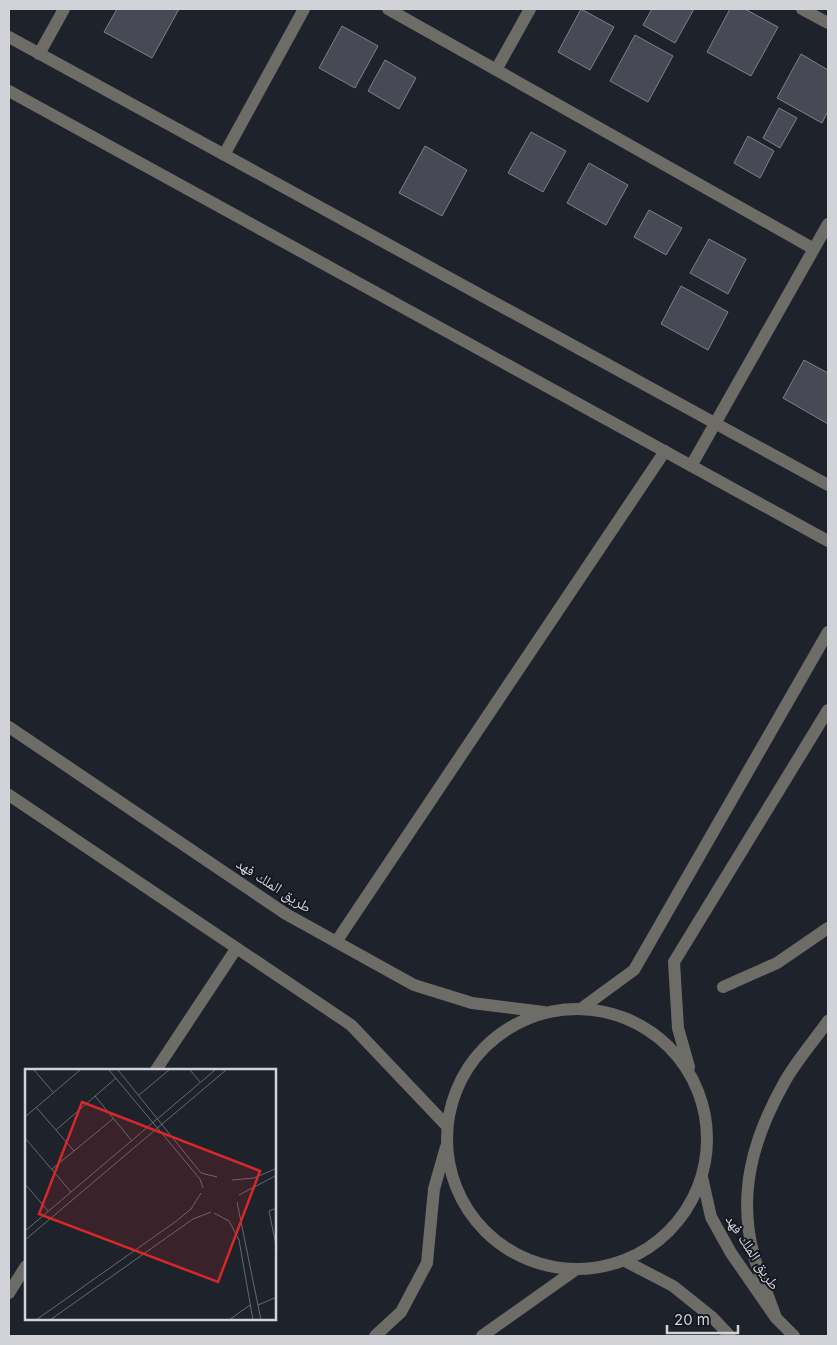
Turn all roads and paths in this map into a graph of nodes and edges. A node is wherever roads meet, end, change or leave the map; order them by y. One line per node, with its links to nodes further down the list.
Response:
1 (64, 9): 8 (street)
2 (304, 9): 11 (street)
3 (388, 9): 9 (street)
4 (530, 9): 9 (street)
5 (802, 9): 6 (street)
6 (828, 23)
7 (9, 37): 8 (street)
8 (39, 54): 11 (street)
9 (496, 70): 13 (street)
10 (9, 91): 15 (street)
11 (224, 155): 14 (street)
12 (828, 224): 13 (street)
13 (814, 249): 14 (street)
14 (715, 424): 16 (street); 17 (street)
15 (664, 451): 16 (street); 24 (street)
16 (691, 466): 18 (street)
17 (828, 485)
18 (828, 541)
19 (828, 632): 27 (street)
20 (828, 710): 31 (street)
21 (9, 727): 24 (street, طريق الملك فهد)
22 (9, 795): 25 (street)
23 (828, 928): 26 (street)
24 (336, 942): 28 (street, طريق الملك فهد)
25 (236, 949): 30 (street); 32 (street)
26 (723, 987)
27 (582, 1008): 28 (street); 31 (street)
28 (546, 1012): 32 (street)
29 (828, 1021): 39 (street)
30 (157, 1069)
31 (692, 1076): 34 (street)
32 (447, 1126): 33 (street)
33 (447, 1145): 37 (street); 41 (street)
34 (702, 1177): 35 (street); 39 (street, طريق الملك فهد)
35 (625, 1261): 37 (street); 43 (street)
36 (25, 1268): 38 (street)
37 (575, 1270): 42 (street)
38 (9, 1292)
39 (776, 1318): 40 (street, طريق الملك فهد)
40 (792, 1335)
41 (375, 1336)
42 (482, 1336)
43 (730, 1336)

